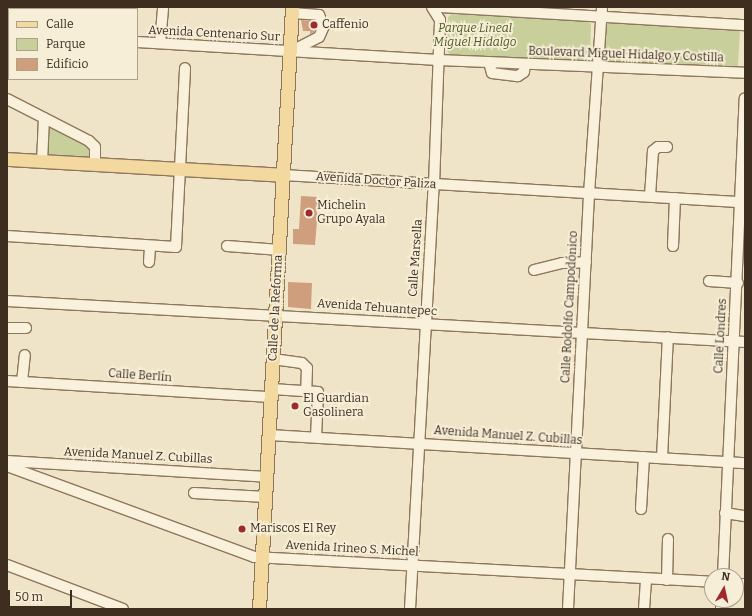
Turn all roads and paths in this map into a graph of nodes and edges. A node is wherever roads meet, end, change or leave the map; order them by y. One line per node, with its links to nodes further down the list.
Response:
1 (163, 7): 10 (street)
2 (432, 7): 12 (street, Calle Marsella)
3 (440, 7): 5 (street)
4 (602, 7): 7 (street, Calle Rodolfo Campodónico)
5 (511, 9): 7 (street)
6 (292, 10): 11 (main road, Calle de la Reforma); 11 (street)
7 (601, 18): 8 (street); 13 (street, Calle Rodolfo Campodónico)
8 (745, 25)
9 (138, 42): 10 (street, Avenida Centenario Sur)
10 (160, 43): 11 (street, Avenida Centenario Sur)
11 (290, 51): 12 (street, Boulevard Miguel Hidalgo y Costilla); 24 (main road, Calle de la Reforma)
12 (438, 60): 13 (street, Boulevard Miguel Hidalgo y Costilla); 25 (street, Calle Marsella)
13 (598, 66): 15 (street, Boulevard Miguel Hidalgo y Costilla); 26 (street, Calle Rodolfo Campodónico)
14 (185, 68): 23 (street)
15 (745, 73)
16 (745, 98): 29 (street, Calle Londres)
17 (7, 99): 18 (street)
18 (44, 118): 21 (street); 22 (street)
19 (667, 147): 27 (street)
20 (7, 159): 21 (main road, Avenida Doctor Paliza)
21 (42, 162): 22 (main road, Avenida Doctor Paliza)
22 (95, 165): 23 (main road, Avenida Doctor Paliza)
23 (179, 169): 24 (main road, Avenida Doctor Paliza); 31 (street)
24 (284, 175): 25 (street, Avenida Doctor Paliza); 34 (main road, Calle de la Reforma)
25 (434, 185): 26 (street, Avenida Doctor Paliza); 42 (street, Calle Marsella)
26 (589, 194): 27 (street, Avenida Doctor Paliza); 36 (street, Calle Rodolfo Campodónico)
27 (650, 196): 28 (street, Avenida Doctor Paliza)
28 (675, 198): 29 (street, Avenida Doctor Paliza); 33 (street)
29 (743, 202): 38 (street, Calle Londres)
30 (7, 236): 31 (street)
31 (150, 246): 35 (street)
32 (227, 246): 34 (street)
33 (673, 246)
34 (280, 250): 41 (main road, Calle de la Reforma)
35 (149, 262)
36 (586, 262): 37 (street); 45 (street, Calle Rodolfo Campodónico)
37 (534, 270)
38 (740, 276): 39 (street); 47 (street, Calle Londres)
39 (709, 281)
40 (7, 301): 41 (street, Avenida Tehuantepec)
41 (276, 315): 42 (street, Avenida Tehuantepec); 50 (main road, Calle de la Reforma)
42 (426, 324): 45 (street, Avenida Tehuantepec); 57 (street, Calle Marsella)
43 (7, 328): 44 (street)
44 (26, 328)
45 (582, 334): 46 (street, Avenida Tehuantepec); 58 (street, Calle Rodolfo Campodónico)
46 (668, 337): 47 (street, Avenida Tehuantepec); 60 (street)
47 (734, 341): 48 (street, Avenida Tehuantepec); 62 (street, Calle Londres)
48 (745, 342)
49 (25, 355): 52 (street)
50 (273, 359): 53 (street); 54 (main road, Calle de la Reforma)
51 (7, 381): 52 (street, Calle Berlín)
52 (22, 382): 54 (street, Calle Berlín)
53 (306, 391): 54 (street, Calle Berlín); 56 (street)
54 (272, 393): 55 (main road, Calle de la Reforma)
55 (270, 435): 56 (street, Avenida Manuel Z. Cubillas); 65 (main road, Calle de la Reforma)
56 (316, 437): 57 (street, Avenida Manuel Z. Cubillas)
57 (419, 443): 58 (street, Avenida Manuel Z. Cubillas); 74 (street, Calle Marsella)
58 (576, 453): 59 (street, Avenida Manuel Z. Cubillas); 76 (street, Calle Rodolfo Campodónico)
59 (644, 457): 60 (street, Avenida Manuel Z. Cubillas); 68 (street)
60 (662, 458): 62 (street, Avenida Manuel Z. Cubillas)
61 (7, 461): 65 (street, Avenida Manuel Z. Cubillas)
62 (727, 462): 63 (street, Avenida Manuel Z. Cubillas); 69 (street, Calle Londres)
63 (745, 462)
64 (7, 466): 72 (street, Avenida Irineo S. Michel)
65 (267, 477): 67 (main road, Calle de la Reforma)
66 (194, 493): 67 (street)
67 (266, 497): 72 (main road, Calle de la Reforma)
68 (641, 510)
69 (725, 513): 70 (street); 75 (street, Calle Londres)
70 (745, 516)
71 (668, 539): 78 (street)
72 (262, 558): 74 (street, Avenida Irineo S. Michel); 81 (main road, Calle de la Reforma)
73 (7, 565): 80 (street)
74 (412, 566): 76 (street, Avenida Irineo S. Michel); 82 (street, Calle Marsella)
75 (723, 568)
76 (568, 576): 77 (street, Avenida Irineo S. Michel); 83 (street, Calle Rodolfo Campodónico)
77 (646, 579): 78 (street, Avenida Irineo S. Michel); 84 (street)
78 (667, 580): 79 (street, Avenida Irineo S. Michel)
79 (704, 582)
80 (123, 609)
81 (259, 609)
82 (410, 609)
83 (568, 609)
84 (644, 609)

